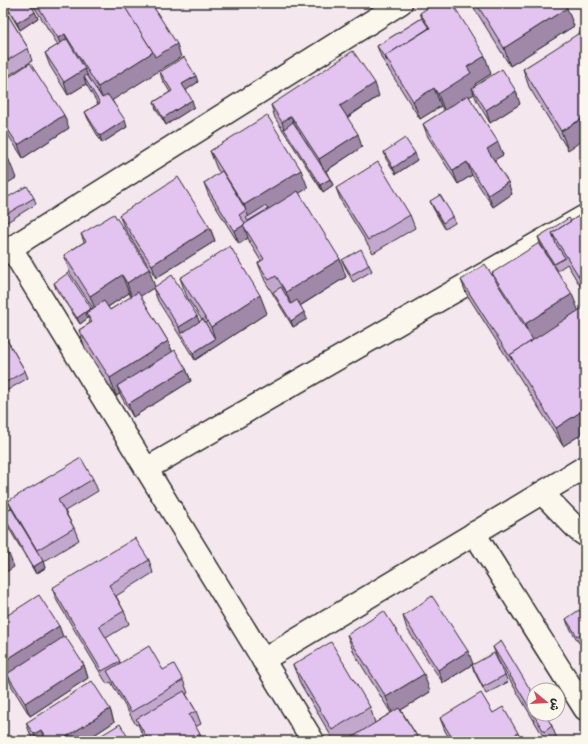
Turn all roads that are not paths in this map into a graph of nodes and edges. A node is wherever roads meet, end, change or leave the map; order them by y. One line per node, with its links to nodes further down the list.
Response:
1 (401, 3): 3 (street)
2 (585, 216): 5 (street)
3 (7, 251): 5 (street)
4 (585, 467): 6 (street)
5 (146, 469): 9 (street)
6 (542, 493): 7 (street); 8 (street)
7 (474, 533): 9 (street); 10 (street)
8 (585, 535)
9 (263, 660): 11 (street)
10 (585, 709)
11 (313, 741)

